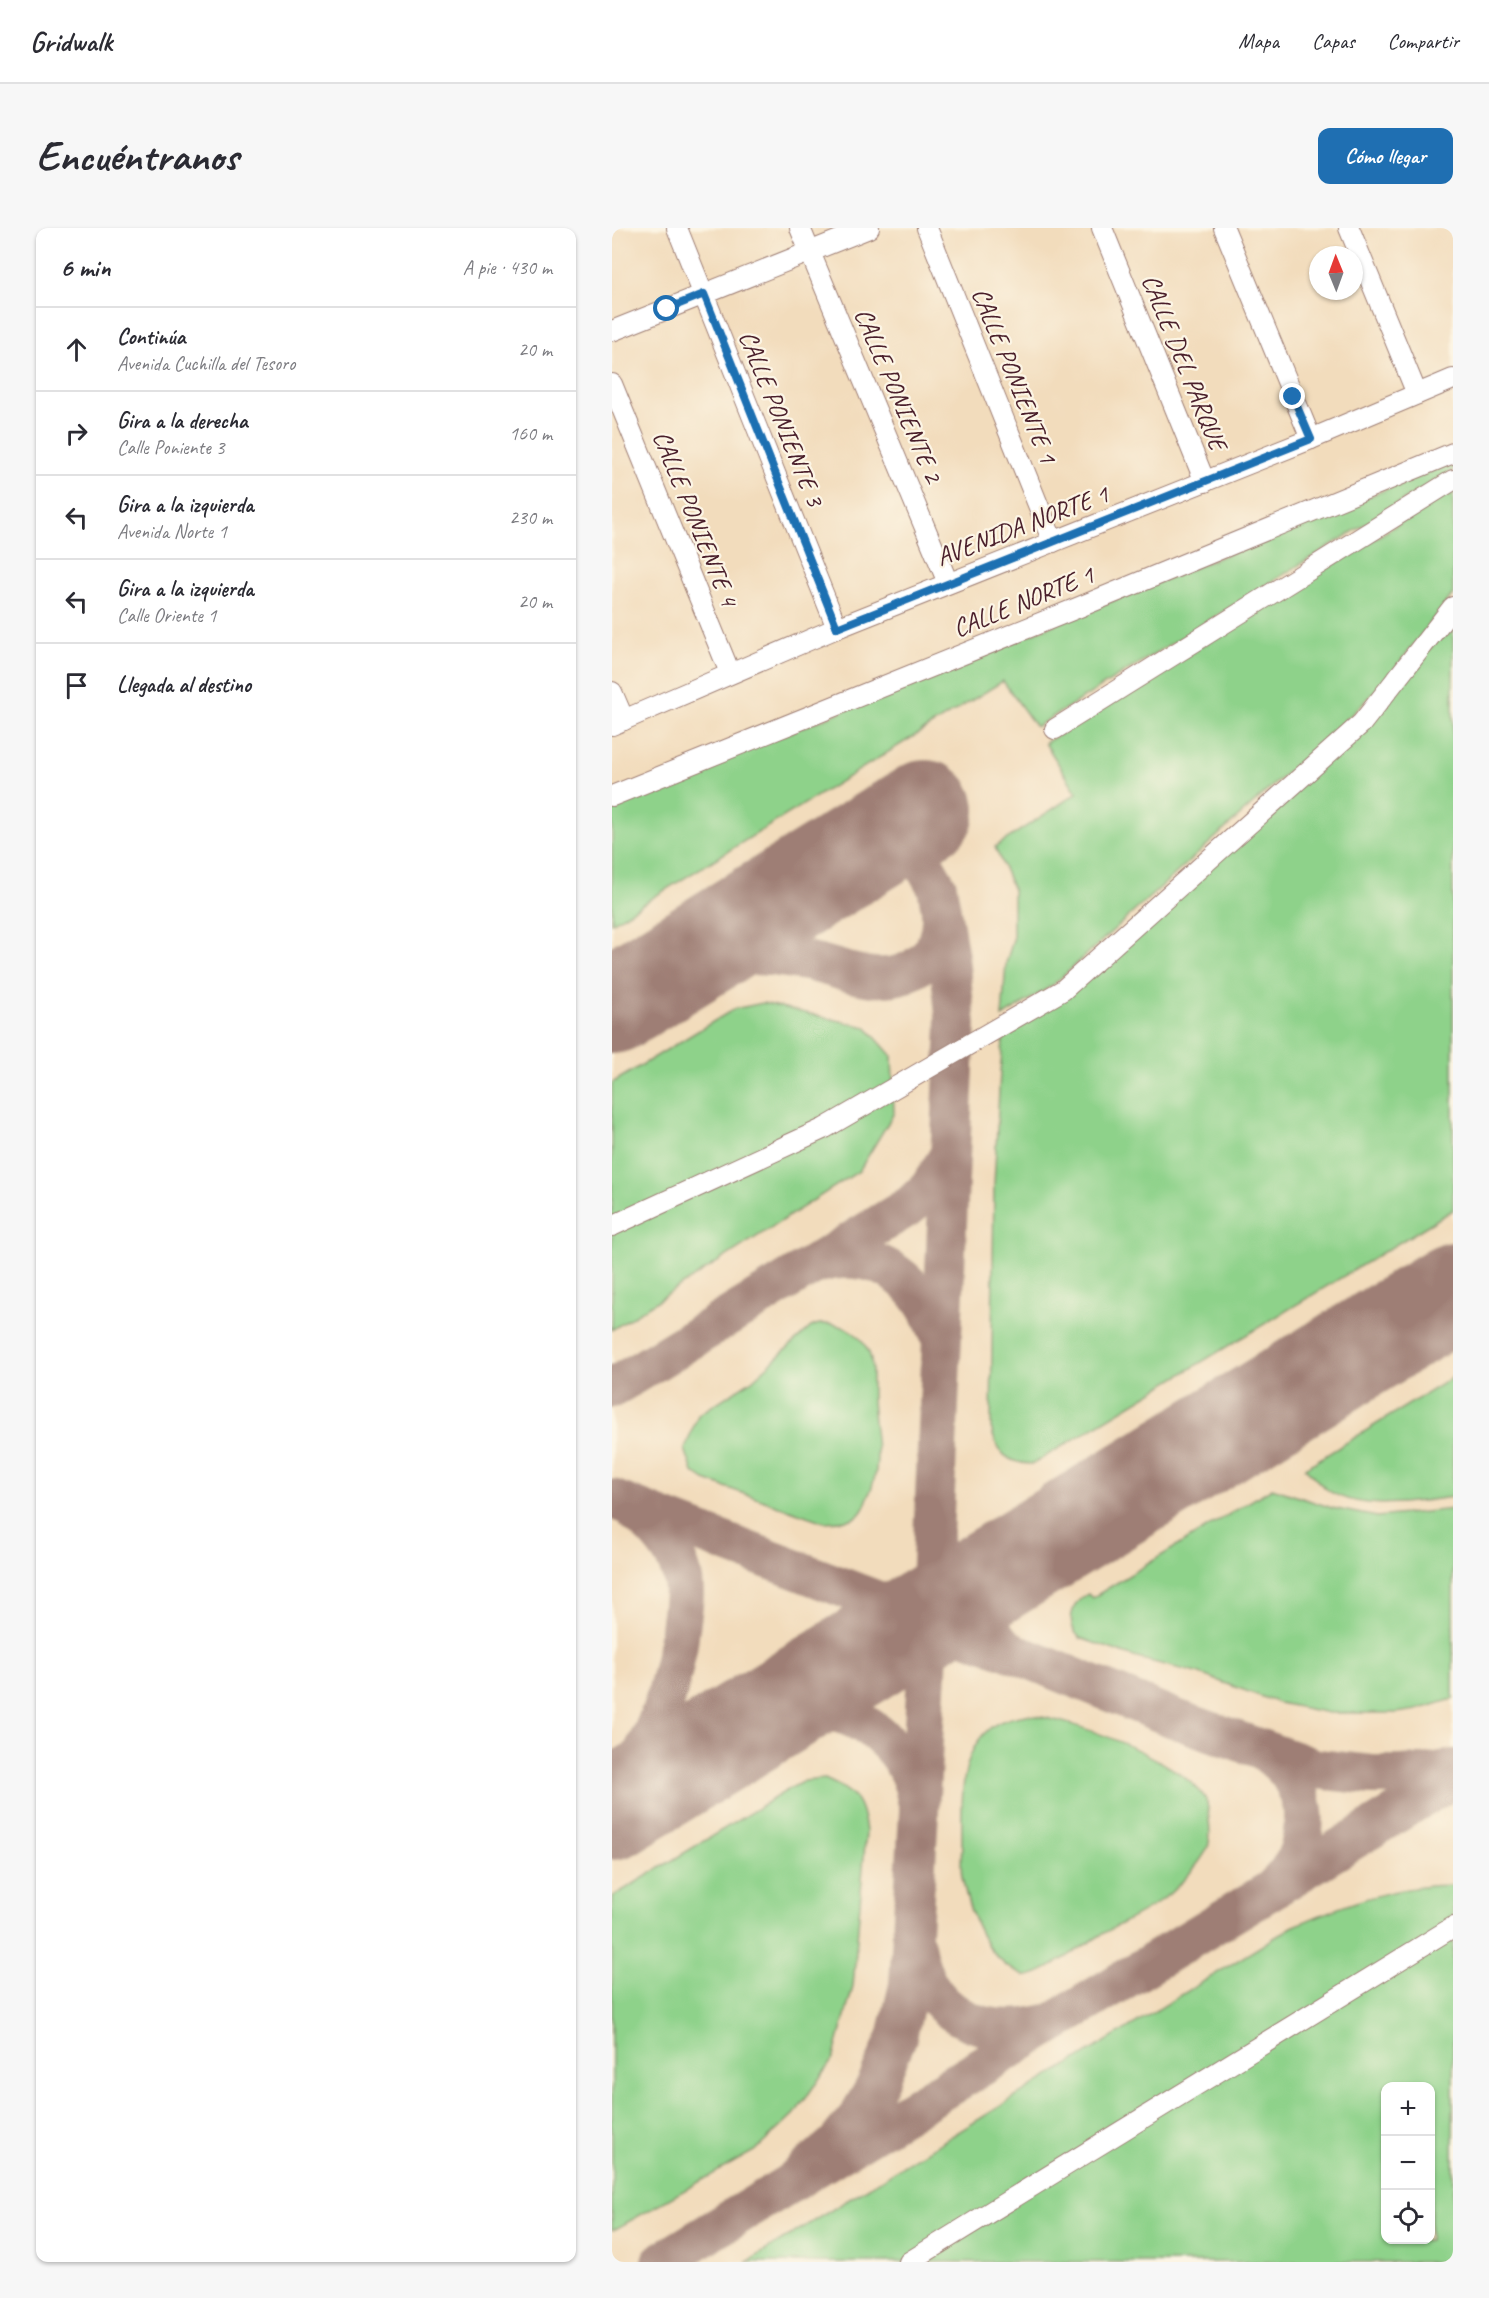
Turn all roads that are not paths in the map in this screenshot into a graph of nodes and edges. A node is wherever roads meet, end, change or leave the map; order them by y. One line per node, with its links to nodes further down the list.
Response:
1 (676, 228): 9 (street, CALLE PONIENTE 3)
2 (800, 228): 8 (street, CALLE PONIENTE 2)
3 (869, 228): 8 (street)
4 (927, 228): 18 (street, CALLE PONIENTE 1)
5 (1102, 228): 17 (street, CALLE DEL PARQUE)
6 (1224, 228): 14 (street)
7 (1349, 228): 13 (street)
8 (810, 252): 9 (street); 19 (street, CALLE PONIENTE 2)
9 (704, 294): 10 (street); 21 (street, CALLE PONIENTE 3)
10 (612, 332)
11 (1453, 379): 13 (street, AVENIDA NORTE 1)
12 (612, 384): 22 (street, CALLE PONIENTE 4)
13 (1417, 394): 14 (street, AVENIDA NORTE 1)
14 (1311, 439): 17 (street, AVENIDA NORTE 1)
15 (1453, 453): 26 (street, CALLE NORTE 1)
16 (1453, 480): 25 (street)
17 (1204, 482): 18 (street, AVENIDA NORTE 1)
18 (1053, 542): 19 (street, AVENIDA NORTE 1)
19 (948, 583): 21 (street, AVENIDA NORTE 1)
20 (1453, 607): 27 (street)
21 (837, 628): 22 (street, AVENIDA NORTE 1)
22 (730, 673): 24 (street, AVENIDA NORTE 1)
23 (612, 692): 24 (street)
24 (618, 722)
25 (1056, 729)
26 (612, 796)
27 (612, 1226)
28 (1453, 1927): 29 (street)
29 (909, 2262)

